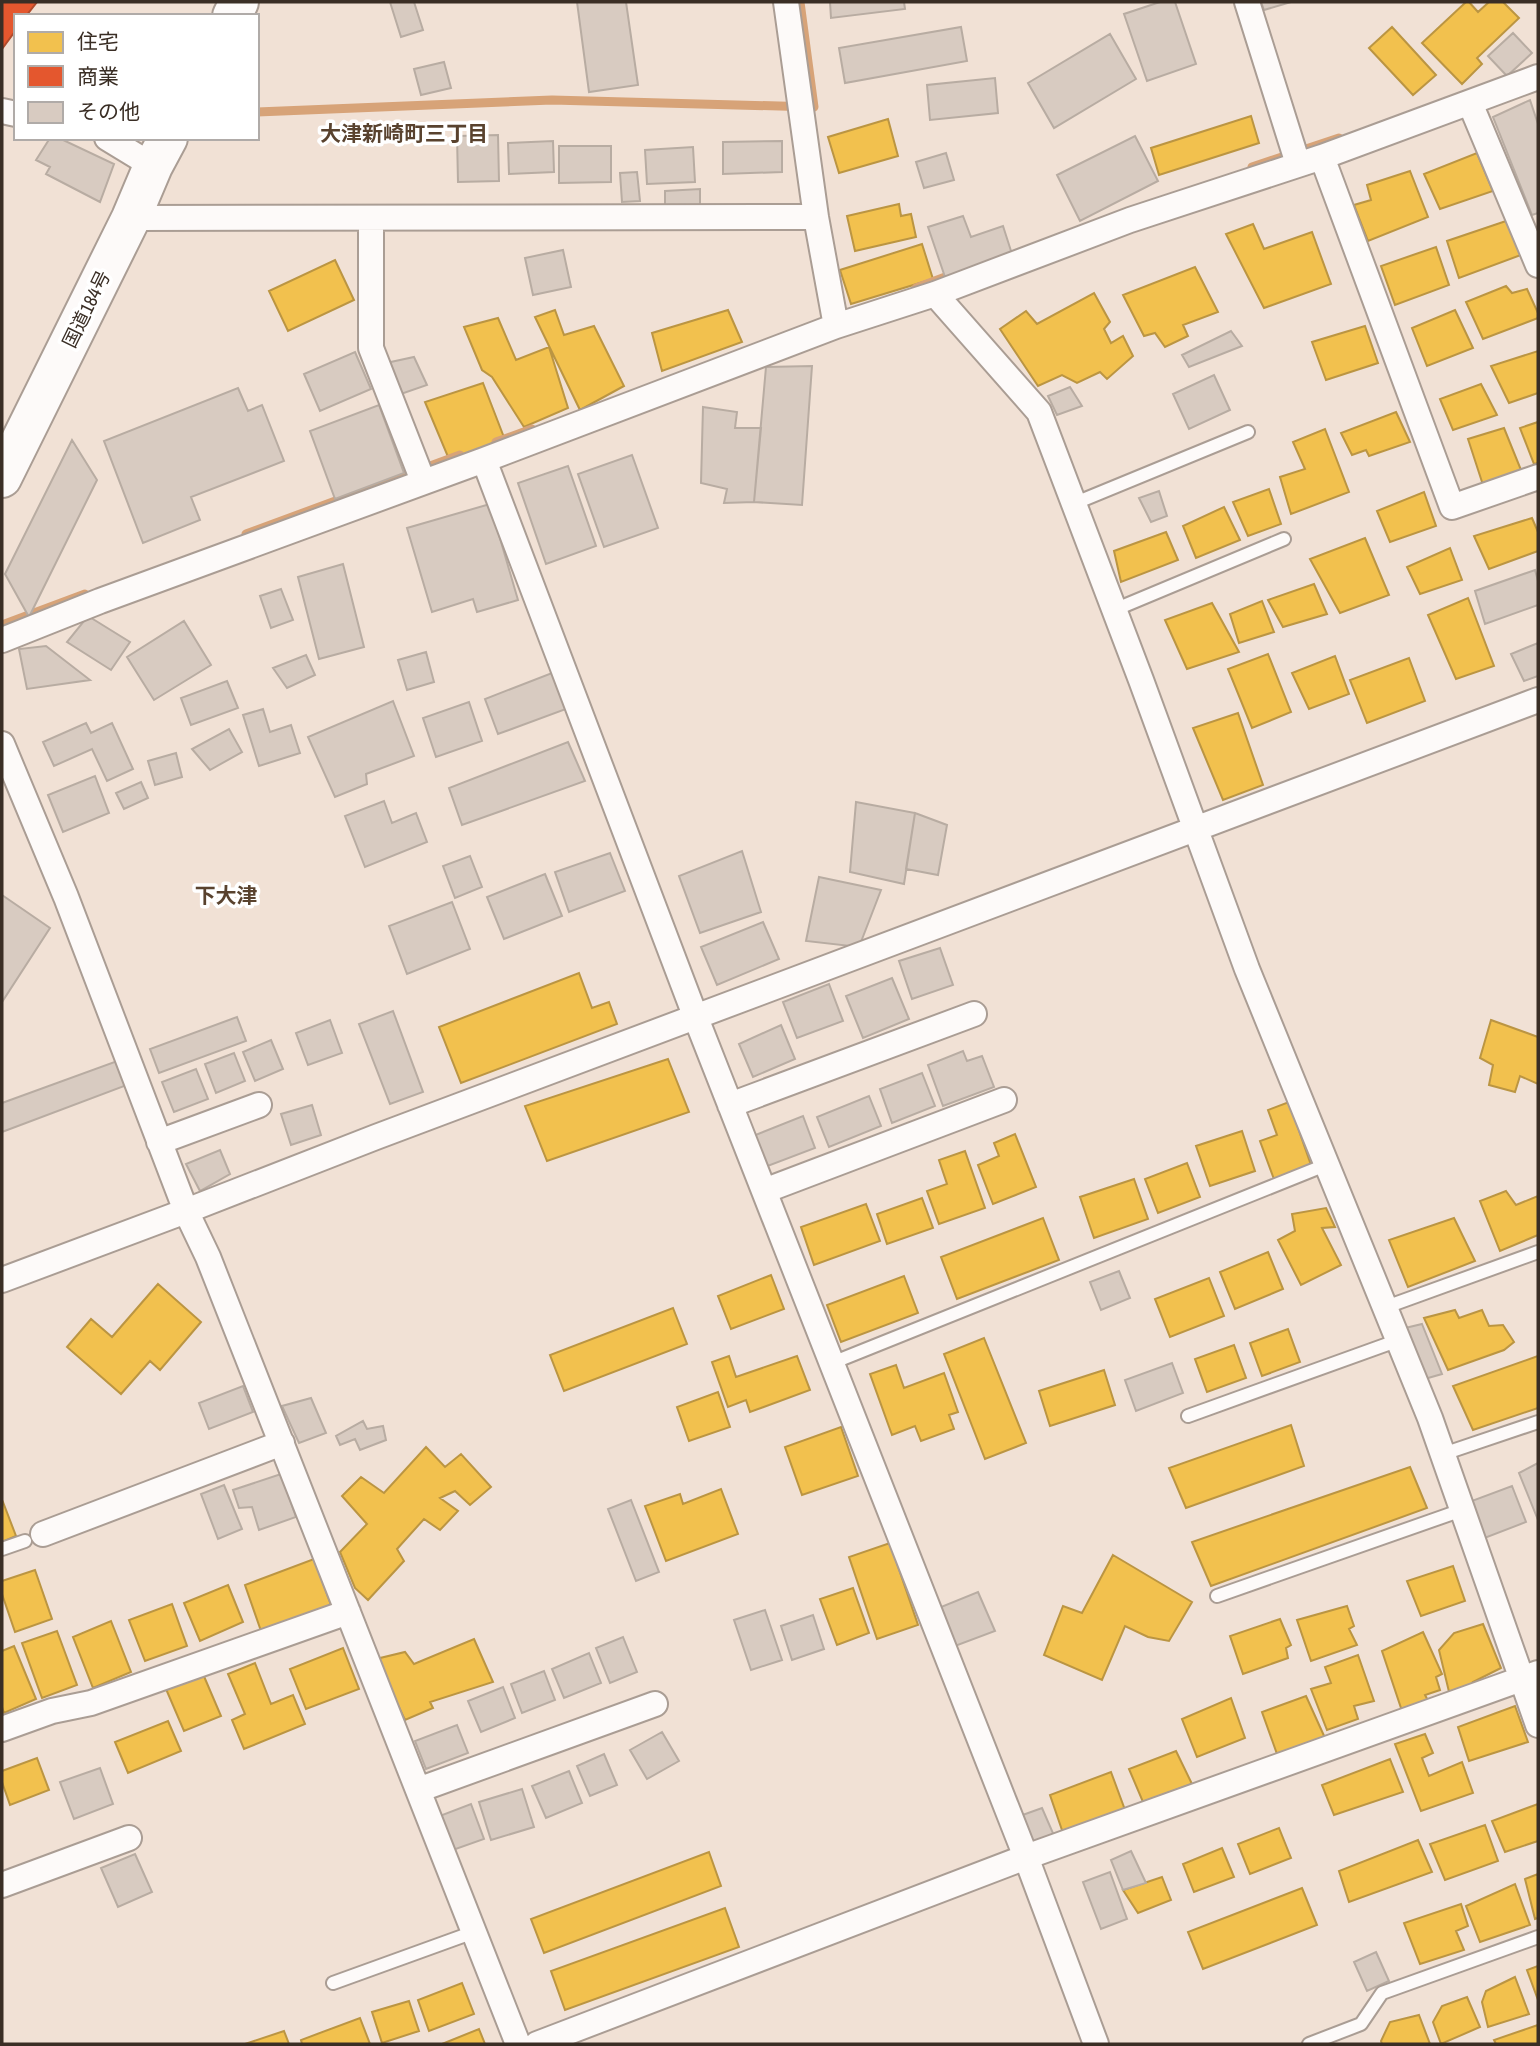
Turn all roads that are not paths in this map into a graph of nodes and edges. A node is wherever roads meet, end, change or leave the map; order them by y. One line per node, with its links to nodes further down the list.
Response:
1 (786, 2): 9 (street)
2 (1247, 2): 8 (street)
3 (1538, 77): 4 (street)
4 (1470, 103): 7 (street); 12 (street)
5 (115, 140): 6 (street)
6 (161, 152): 10 (highway, 国道184号)
7 (1322, 157): 8 (street); 17 (street)
8 (1298, 164): 13 (street)
9 (816, 217): 11 (street); 14 (street)
10 (131, 218): 11 (street); 18 (highway, 国道184号)
11 (371, 219): 19 (street)
12 (1538, 265)
13 (935, 294): 14 (street); 20 (street)
14 (836, 326): 16 (street)
15 (1248, 432): 20 (lane)
16 (484, 460): 19 (street); 28 (street)
17 (1538, 477)
18 (2, 478)
19 (423, 481): 23 (street)
20 (1073, 504): 22 (street)
21 (1284, 539): 22 (lane)
22 (1114, 610): 26 (street)
23 (2, 640)
24 (1538, 700): 26 (street)
25 (2, 744): 32 (street)
26 (1195, 829): 28 (street); 33 (street)
27 (974, 1014): 31 (street)
28 (696, 1018): 31 (street); 35 (street)
29 (1004, 1100): 34 (street)
30 (259, 1105): 32 (street)
31 (730, 1105): 34 (street)
32 (159, 1142): 35 (street)
33 (1328, 1164): 38 (street); 40 (lane)
34 (764, 1191): 40 (street)
35 (186, 1212): 37 (street); 43 (street)
36 (1538, 1252): 38 (lane)
37 (2, 1280)
38 (1386, 1307): 39 (street)
39 (1399, 1340): 41 (lane); 44 (street)
40 (832, 1363): 56 (street)
41 (1188, 1416)
42 (1538, 1422): 44 (lane)
43 (282, 1443): 46 (street); 49 (street)
44 (1443, 1454): 45 (street)
45 (1462, 1510): 48 (lane); 50 (street)
46 (34, 1537): 47 (lane)
47 (2, 1549)
48 (1217, 1596)
49 (348, 1612): 53 (street); 54 (street)
50 (1530, 1676): 52 (street); 56 (street)
51 (655, 1704): 54 (street)
52 (1538, 1725)
53 (2, 1729)
54 (418, 1790): 58 (street)
55 (129, 1838): 57 (street)
56 (1026, 1857): 62 (street); 63 (street)
57 (2, 1885)
58 (474, 1932): 60 (lane); 61 (street)
59 (1538, 1937): 64 (lane)
60 (333, 1983)
61 (518, 2044)
62 (537, 2044)
63 (1096, 2044)
64 (1309, 2044)

